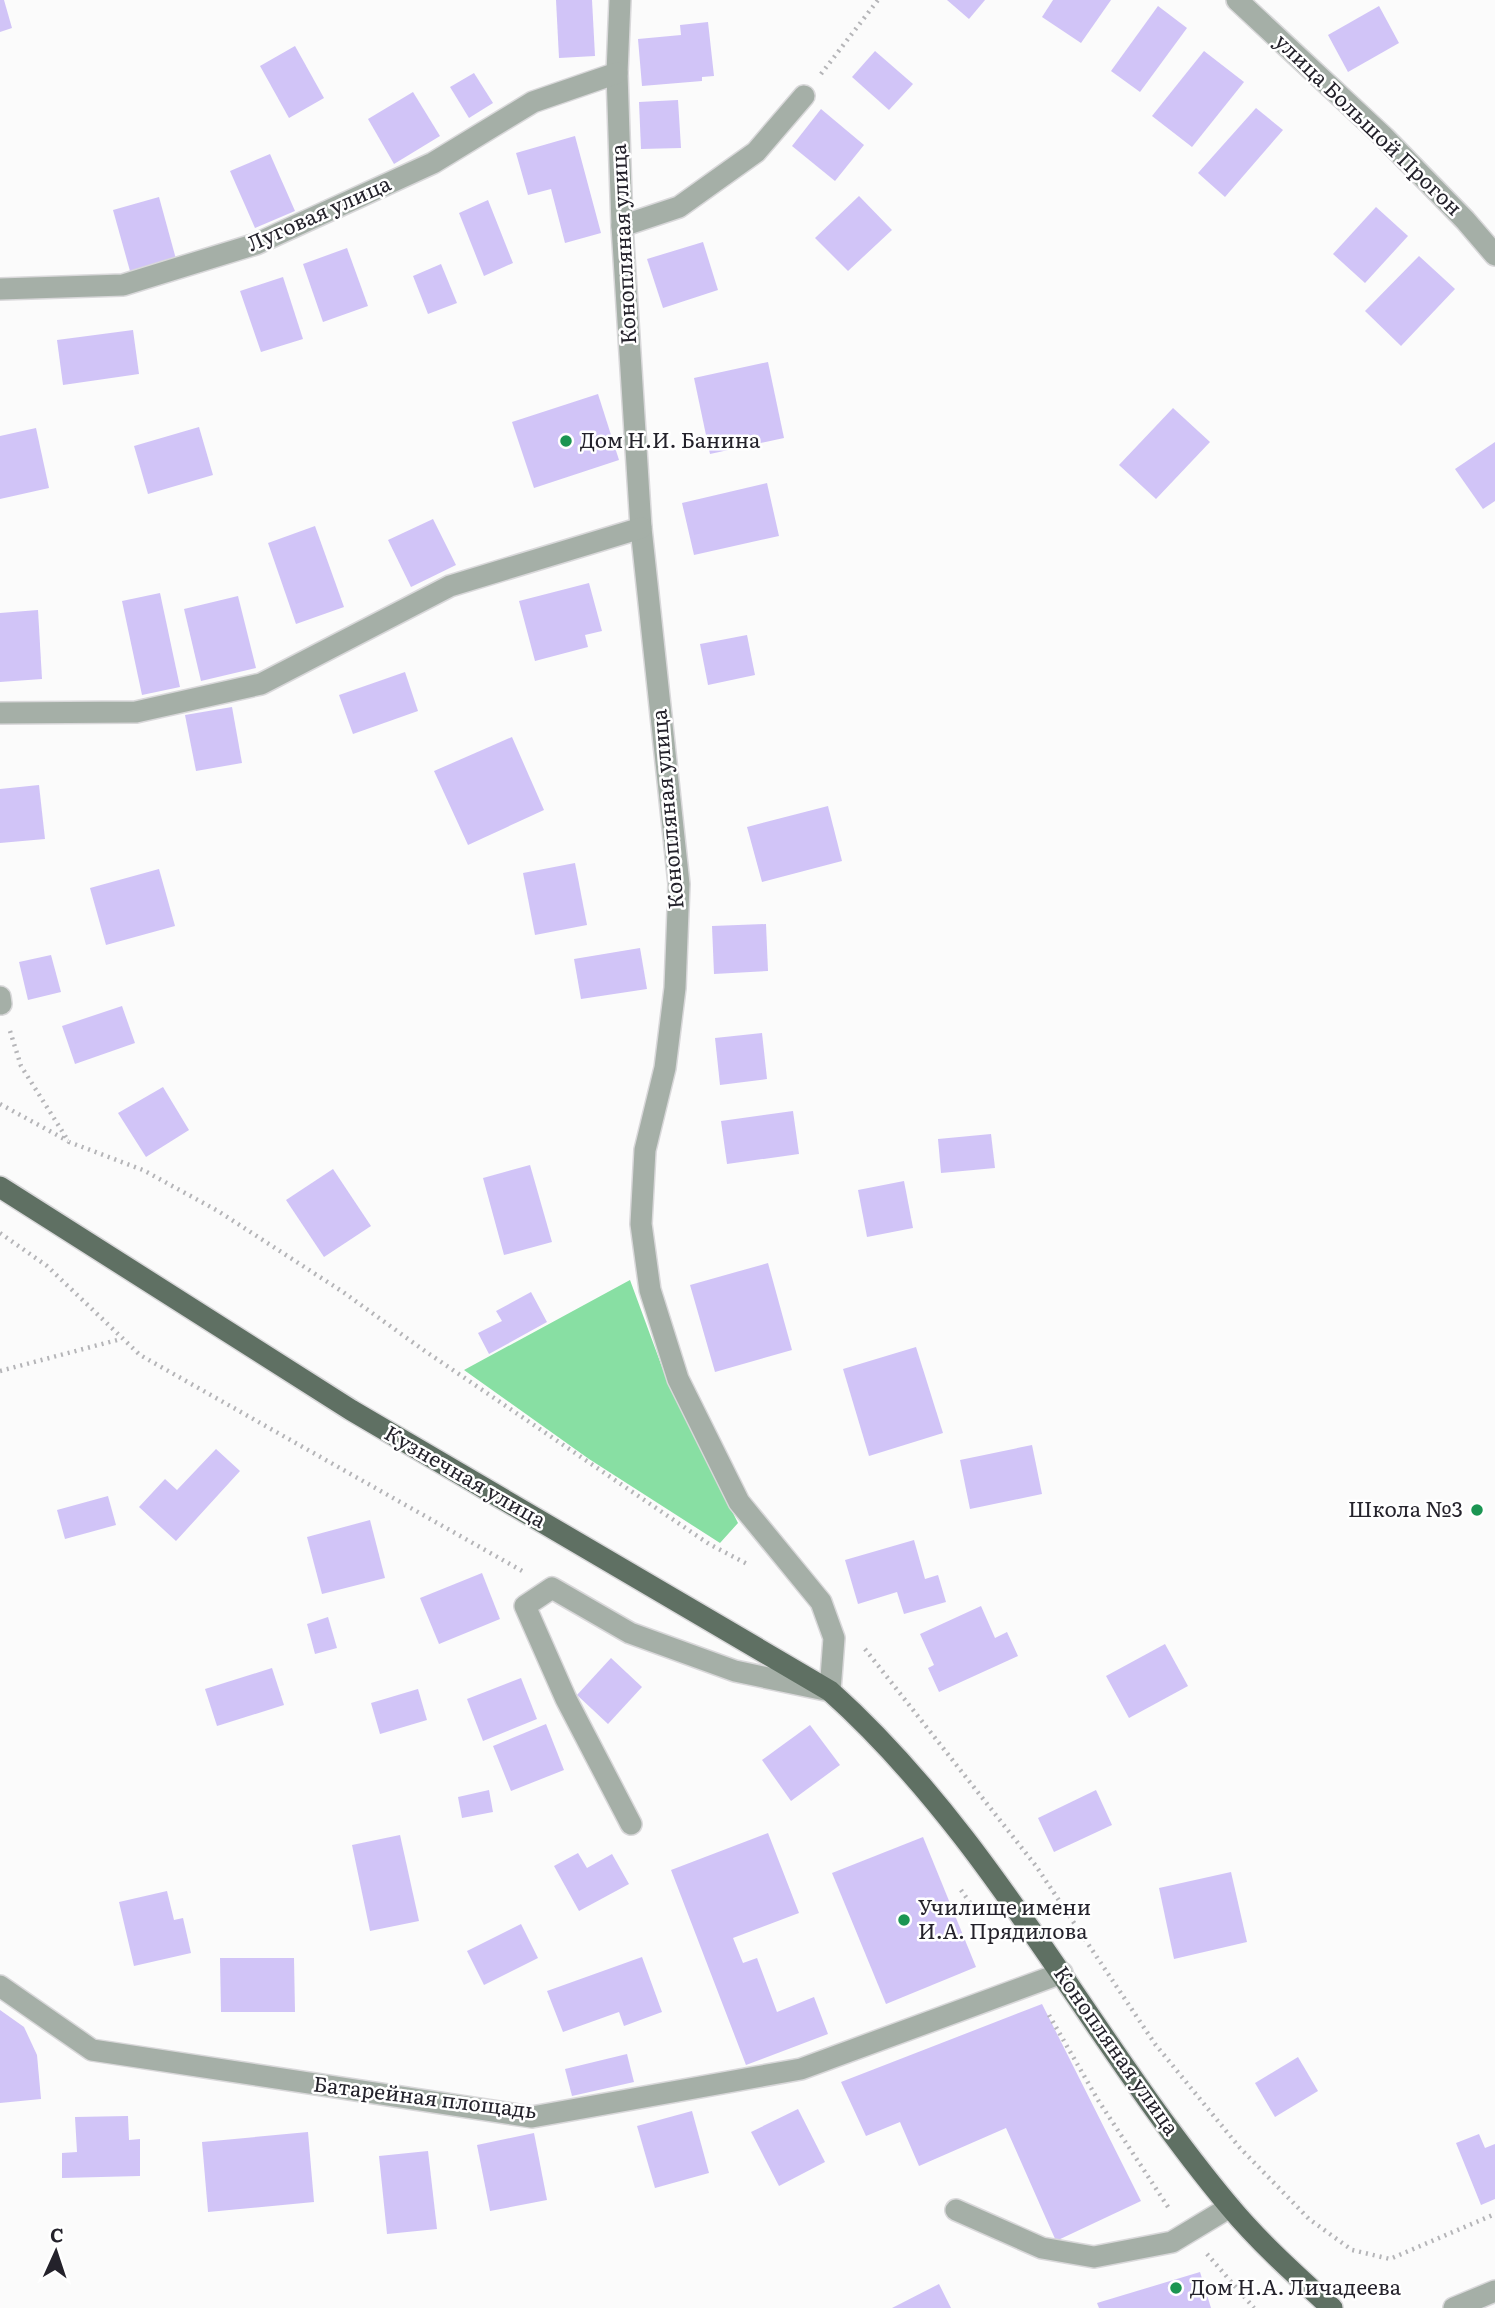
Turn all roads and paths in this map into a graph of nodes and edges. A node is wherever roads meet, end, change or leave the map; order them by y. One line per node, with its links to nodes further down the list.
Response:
1 (620, 0): 4 (street, Конопляная улица)
2 (878, 0): 5 (path)
3 (1237, 0): 7 (street, улица Большой Прогон)
4 (617, 73): 6 (street, Конопляная улица); 8 (street, Луговая улица)
5 (804, 96): 6 (street)
6 (622, 226): 9 (street, Конопляная улица)
7 (1495, 255)
8 (0, 289)
9 (641, 528): 10 (street); 18 (street, Конопляная улица)
10 (0, 713)
11 (0, 1104): 12 (path)
12 (69, 1142)
13 (0, 1187): 18 (main road, Кузнечная улица)
14 (0, 1233): 15 (path)
15 (122, 1339): 16 (path); 17 (path)
16 (0, 1371)
17 (552, 1588): 18 (street); 20 (street)
18 (830, 1691): 19 (main road, Кузнечная улица)
19 (918, 1780): 21 (main road, Конопляная улица)
20 (631, 1824)
21 (1062, 1973): 22 (street, Батарейная площадь); 23 (main road, Конопляная улица)
22 (0, 1986)
23 (1230, 2207): 24 (street); 26 (main road, Конопляная улица)
24 (956, 2210)
25 (1495, 2291): 27 (street)
26 (1332, 2308)
27 (1454, 2308)

